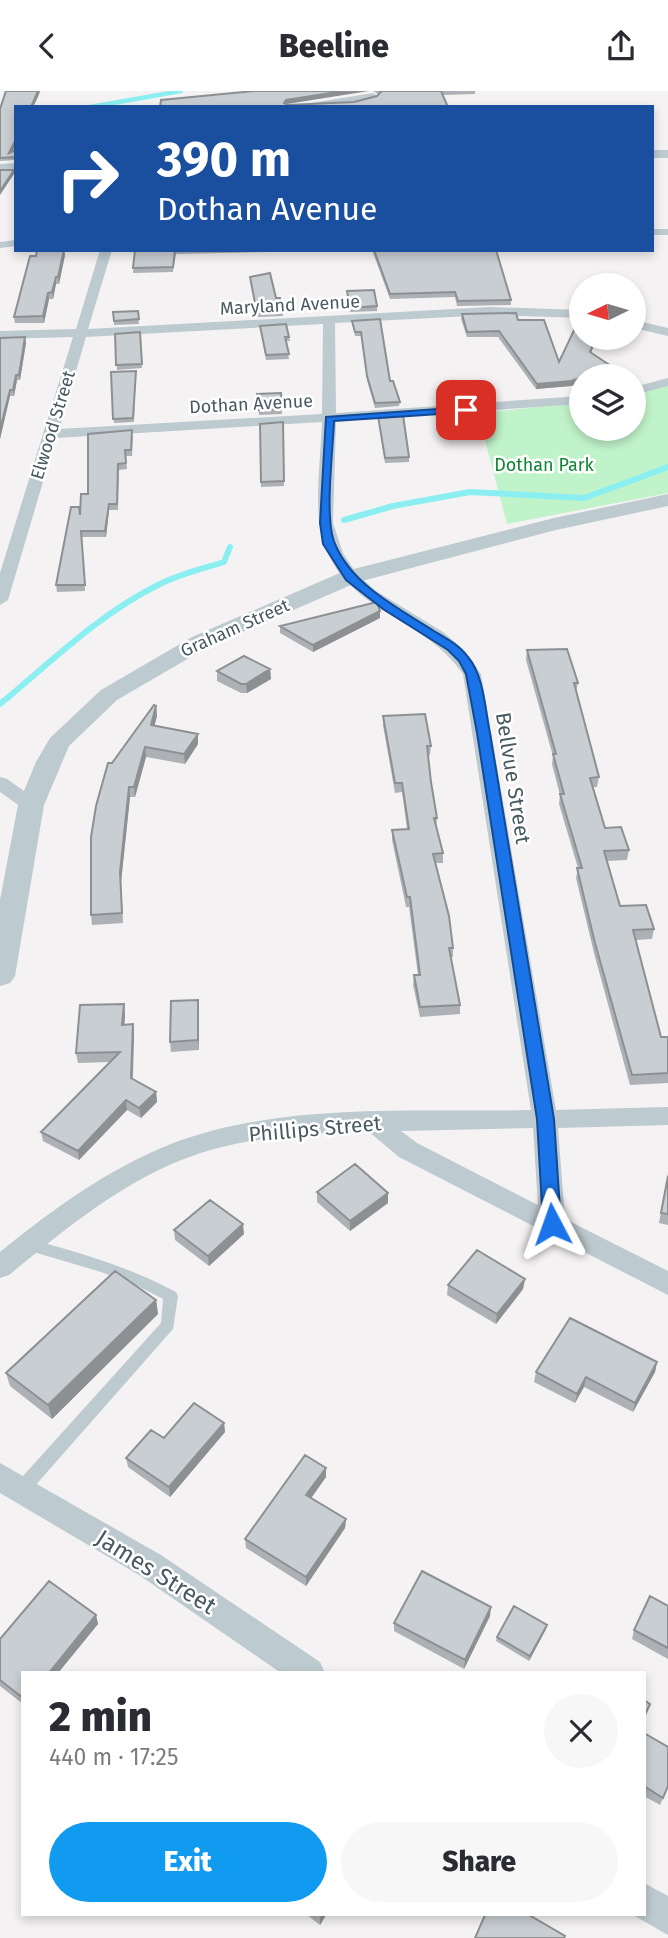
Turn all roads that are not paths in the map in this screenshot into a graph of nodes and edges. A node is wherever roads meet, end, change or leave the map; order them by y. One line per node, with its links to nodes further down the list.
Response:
1 (373, 96): 2 (street)
2 (313, 105)
3 (105, 252): 7 (street, Elwood Street)
4 (569, 313): 5 (street, Maryland Avenue)
5 (329, 321): 7 (street, Maryland Avenue); 13 (street, Bellvue Street)
6 (646, 327): 8 (street)
7 (80, 332): 9 (street, Maryland Avenue); 14 (street, Elwood Street)
8 (668, 332)
9 (0, 335)
10 (668, 382): 11 (street)
11 (646, 388)
12 (569, 401): 13 (street, Dothan Avenue)
13 (329, 419): 14 (street, Dothan Avenue); 17 (street, Bellvue Street)
14 (50, 435): 16 (street, Elwood Street)
15 (668, 500): 17 (street, Graham Street)
16 (4, 569): 18 (street, Elwood Street)
17 (350, 577): 20 (street, Graham Street); 23 (street, Bellvue Street)
18 (0, 600)
19 (0, 783): 20 (street)
20 (31, 805): 21 (street, Graham Street)
21 (0, 976)
22 (668, 1116): 23 (street, Phillips Street)
23 (545, 1119): 24 (street, Phillips Street); 25 (street, Bellvue Street)
24 (373, 1122): 25 (street); 26 (street, Phillips Street)
25 (552, 1224): 28 (street)
26 (27, 1244): 27 (street, Phillips Street); 29 (lane)
27 (0, 1267)
28 (668, 1283)
29 (10, 1483): 30 (street, James Street)
30 (306, 1671)
31 (646, 1902): 32 (street)
32 (668, 1917)

